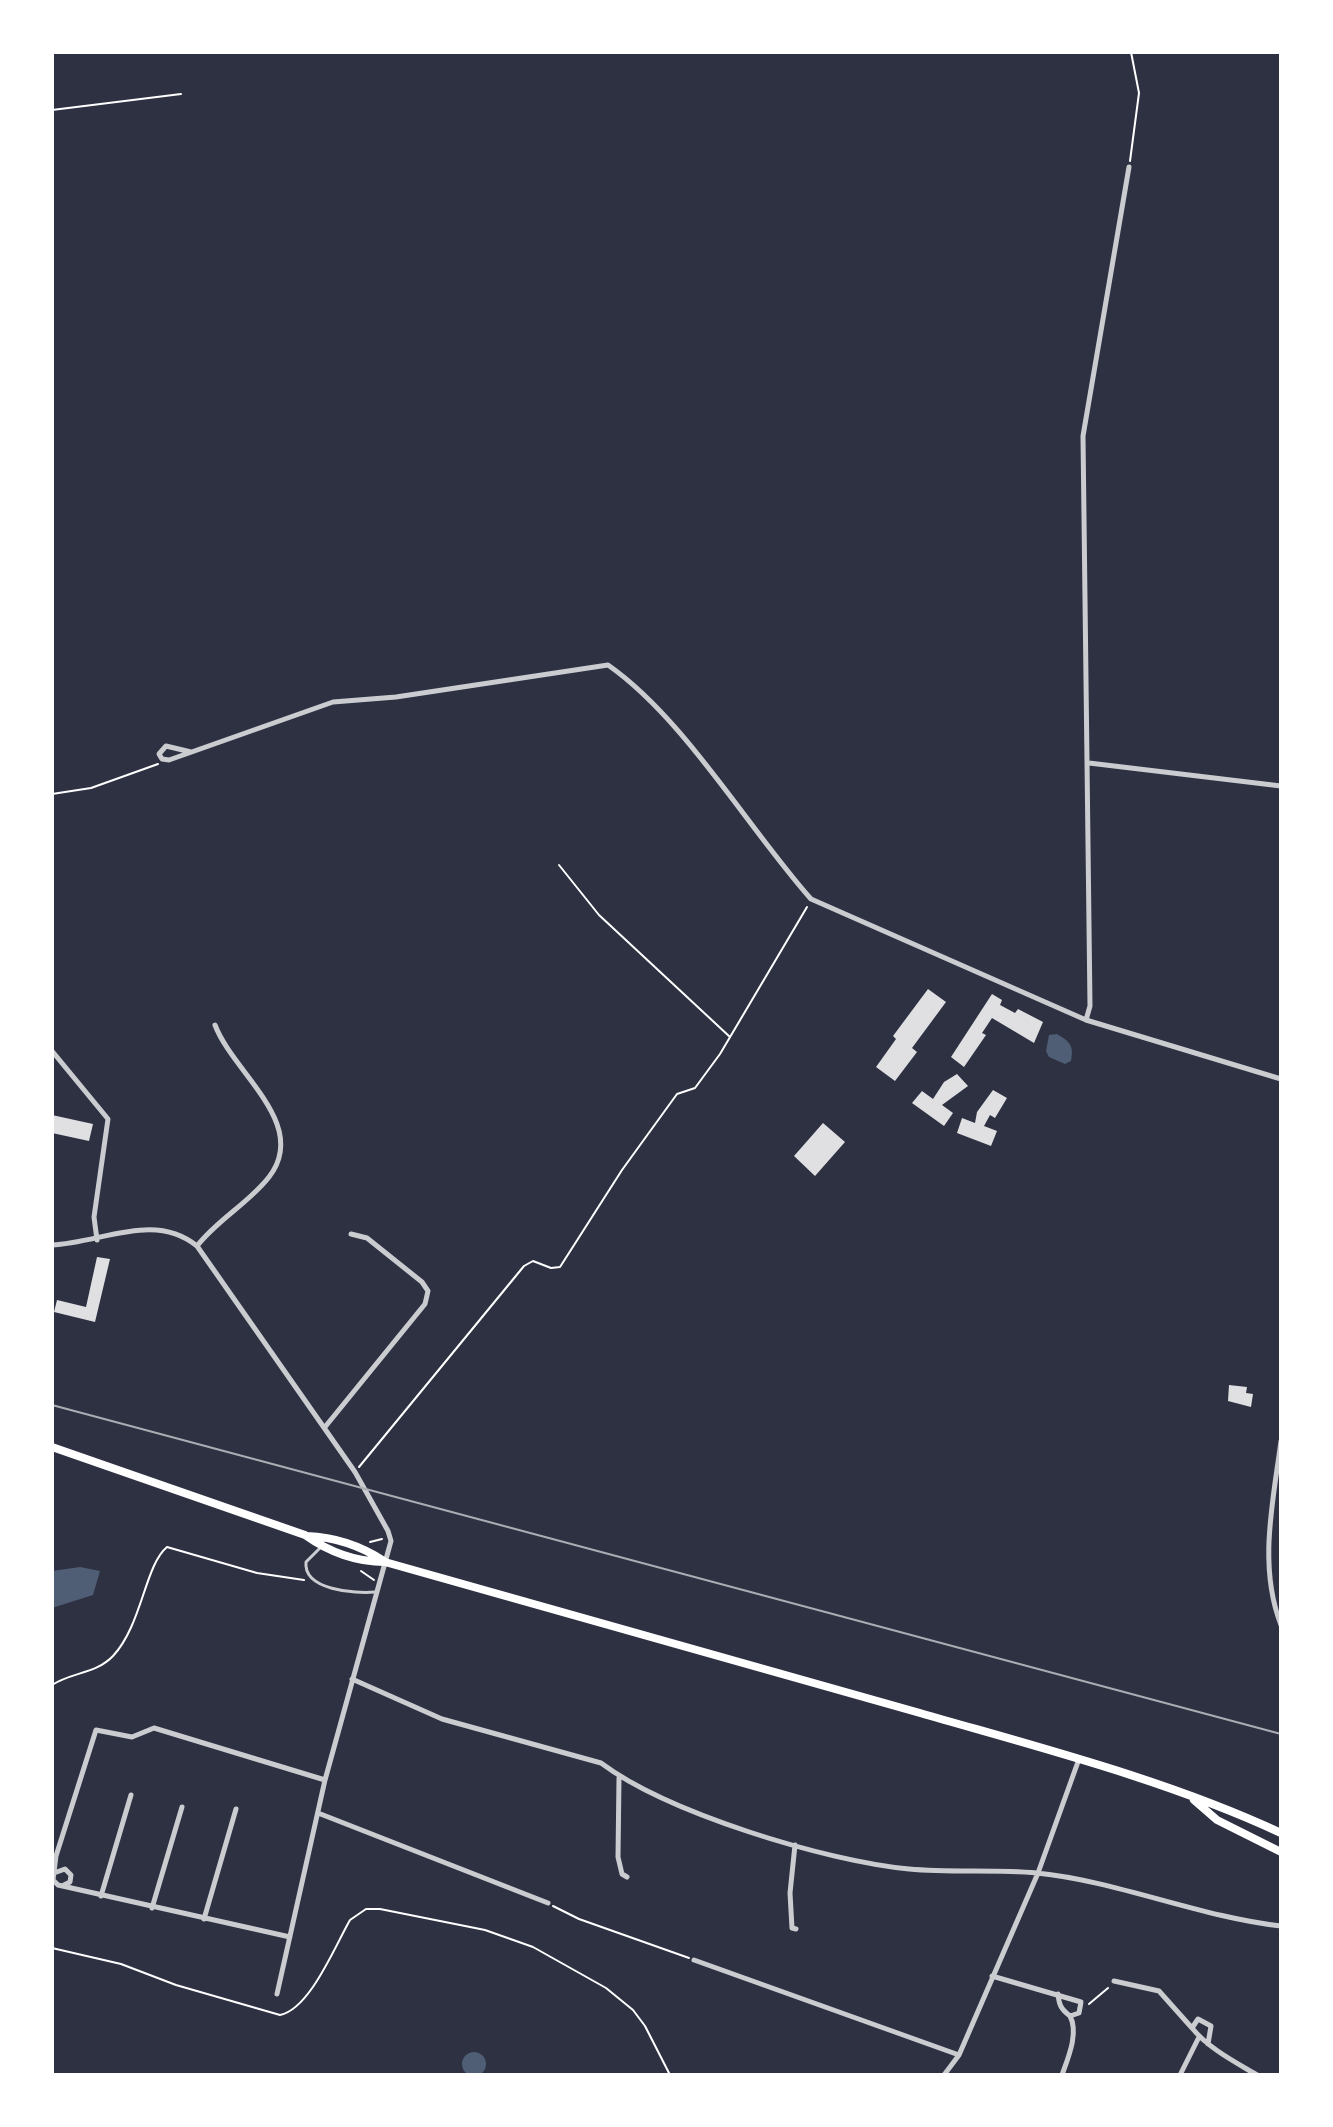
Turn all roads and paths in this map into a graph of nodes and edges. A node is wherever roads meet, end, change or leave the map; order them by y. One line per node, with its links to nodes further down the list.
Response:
1 (1131, 52): 4 (path)
2 (181, 94): 3 (path)
3 (52, 110)
4 (1129, 167): 7 (street)
5 (191, 752): 6 (street); 6 (street); 11 (street)
6 (167, 761): 9 (path)
7 (1089, 763): 8 (street); 12 (street)
8 (1281, 786)
9 (52, 794)
10 (559, 865): 14 (path)
11 (811, 899): 12 (street); 14 (path)
12 (1086, 1020): 16 (street)
13 (215, 1025): 20 (street)
14 (730, 1037): 24 (path)
15 (52, 1051): 18 (street)
16 (1281, 1079)
17 (351, 1234): 21 (street)
18 (97, 1240): 19 (street); 20 (street)
19 (52, 1245)
20 (197, 1246): 21 (street)
21 (325, 1427): 24 (street)
22 (1281, 1445): 32 (street)
23 (52, 1447): 25 (main road)
24 (355, 1472): 27 (street)
25 (305, 1535): 26 (main road); 27 (main road)
26 (321, 1547): 27 (main road); 29 (lane)
27 (385, 1562): 30 (street); 35 (main road)
28 (360, 1573): 30 (path)
29 (312, 1580): 31 (lane); 34 (path)
30 (379, 1581): 31 (street)
31 (375, 1592): 33 (street)
32 (1281, 1625)
33 (352, 1679): 36 (street); 37 (street)
34 (52, 1685)
35 (1079, 1759): 39 (main road); 48 (street)
36 (619, 1778): 44 (street); 50 (street)
37 (325, 1780): 42 (street); 46 (street)
38 (131, 1795): 54 (street)
39 (1193, 1799): 43 (main road); 45 (main road)
40 (182, 1807): 56 (street)
41 (236, 1809): 57 (street)
42 (318, 1813): 55 (street); 60 (street)
43 (1281, 1833)
44 (795, 1845): 48 (street); 59 (street)
45 (1281, 1852)
46 (56, 1856): 47 (street); 49 (street)
47 (60, 1869): 49 (street); 51 (street)
48 (1038, 1873): 58 (street); 63 (street)
49 (54, 1874): 52 (street)
50 (627, 1877)
51 (71, 1879): 52 (street); 53 (street)
52 (61, 1886): 53 (street)
53 (82, 1892): 54 (street)
54 (101, 1896): 56 (street)
55 (548, 1903): 62 (path)
56 (152, 1908): 57 (street)
57 (204, 1919): 60 (street)
58 (1281, 1926)
59 (796, 1929)
60 (290, 1937): 65 (street)
61 (52, 1948): 73 (path)
62 (694, 1960): 72 (street)
63 (992, 1976): 66 (street); 72 (street)
64 (1114, 1981): 67 (path); 69 (street)
65 (277, 1994)
66 (1058, 1994): 67 (street); 68 (street)
67 (1083, 2006): 68 (street)
68 (1070, 2016): 75 (street)
69 (1192, 2028): 70 (street); 71 (street)
70 (1199, 2037): 71 (street); 76 (street)
71 (1208, 2044): 77 (street)
72 (959, 2055): 74 (street)
73 (670, 2075)
74 (944, 2075)
75 (1062, 2075)
76 (1180, 2075)
77 (1257, 2075)

